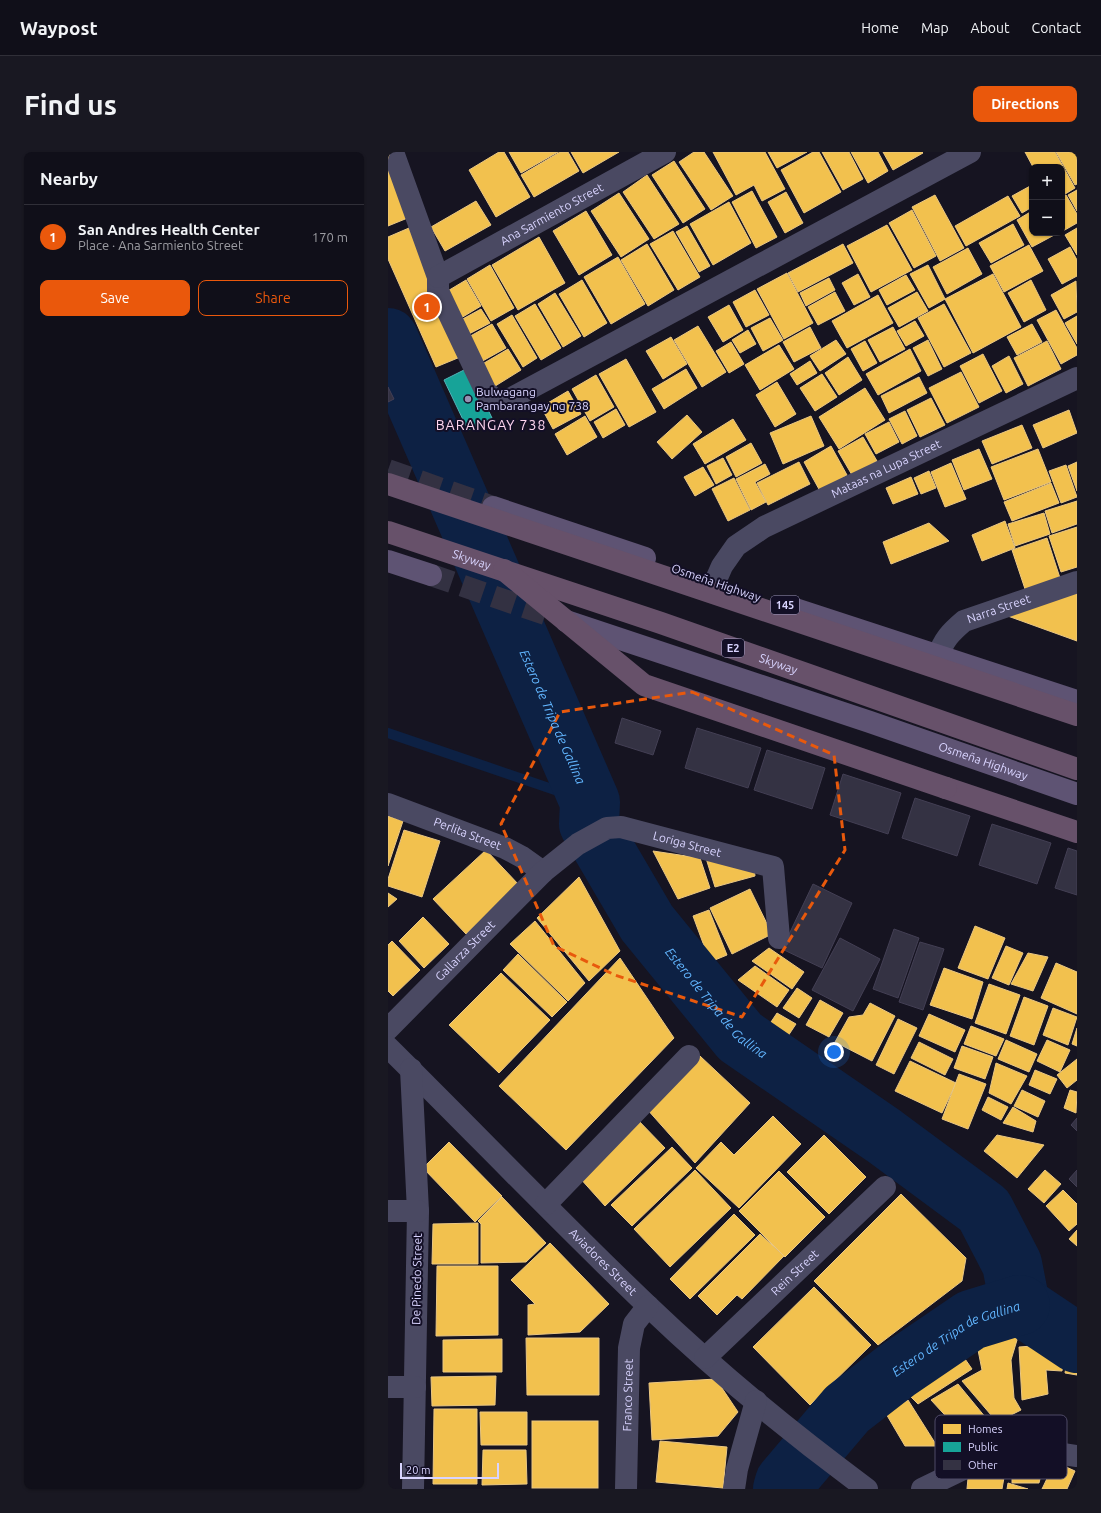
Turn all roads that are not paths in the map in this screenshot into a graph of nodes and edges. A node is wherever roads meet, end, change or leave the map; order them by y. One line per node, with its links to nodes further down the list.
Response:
1 (392, 152): 4 (street)
2 (665, 152): 4 (street, Ana Sarmiento Street)
3 (970, 152): 4 (street)
4 (438, 277)
5 (1077, 378): 12 (street, Mataas na Lupa Street)
6 (388, 484): 17 (highway)
7 (493, 507): 12 (main road, Osmeña Highway / 145)
8 (388, 532): 10 (highway, Skyway / E2)
9 (388, 561): 11 (main road)
10 (504, 570): 18 (highway, Skyway / E2); 21 (highway, bridge)
11 (431, 575)
12 (715, 582): 15 (main road, Osmeña Highway / 145)
13 (1077, 582): 15 (street, Narra Street)
14 (548, 615): 19 (main road, Osmeña Highway)
15 (938, 657): 16 (main road, Osmeña Highway / 145)
16 (1077, 701)
17 (1077, 715)
18 (1077, 769)
19 (1077, 794)
20 (388, 804): 22 (street, Perlita Street)
21 (1077, 832)
22 (543, 872): 23 (street, Loriga Street); 24 (street, Gallarza Street)
23 (779, 938)
24 (388, 1029)
25 (388, 1047): 27 (street, Aviadores Street)
26 (689, 1056): 29 (street)
27 (410, 1069): 29 (street, Aviadores Street); 31 (street, De Pinedo Street)
28 (885, 1187): 33 (street, Rein Street)
29 (546, 1204): 32 (street, Aviadores Street)
30 (388, 1211): 31 (street)
31 (418, 1211): 35 (street, De Pinedo Street)
32 (648, 1306): 33 (street, Aviadores Street); 41 (street, Franco Street)
33 (705, 1358): 36 (street, Aviadores Street)
34 (388, 1387): 35 (street)
35 (415, 1387): 40 (street, De Pinedo Street)
36 (756, 1401): 42 (street); 43 (street, Aviadores Street)
37 (1067, 1454): 38 (street)
38 (1077, 1456)
39 (943, 1479): 44 (street)
40 (413, 1489)
41 (626, 1489)
42 (734, 1489)
43 (867, 1489)
44 (922, 1489)

